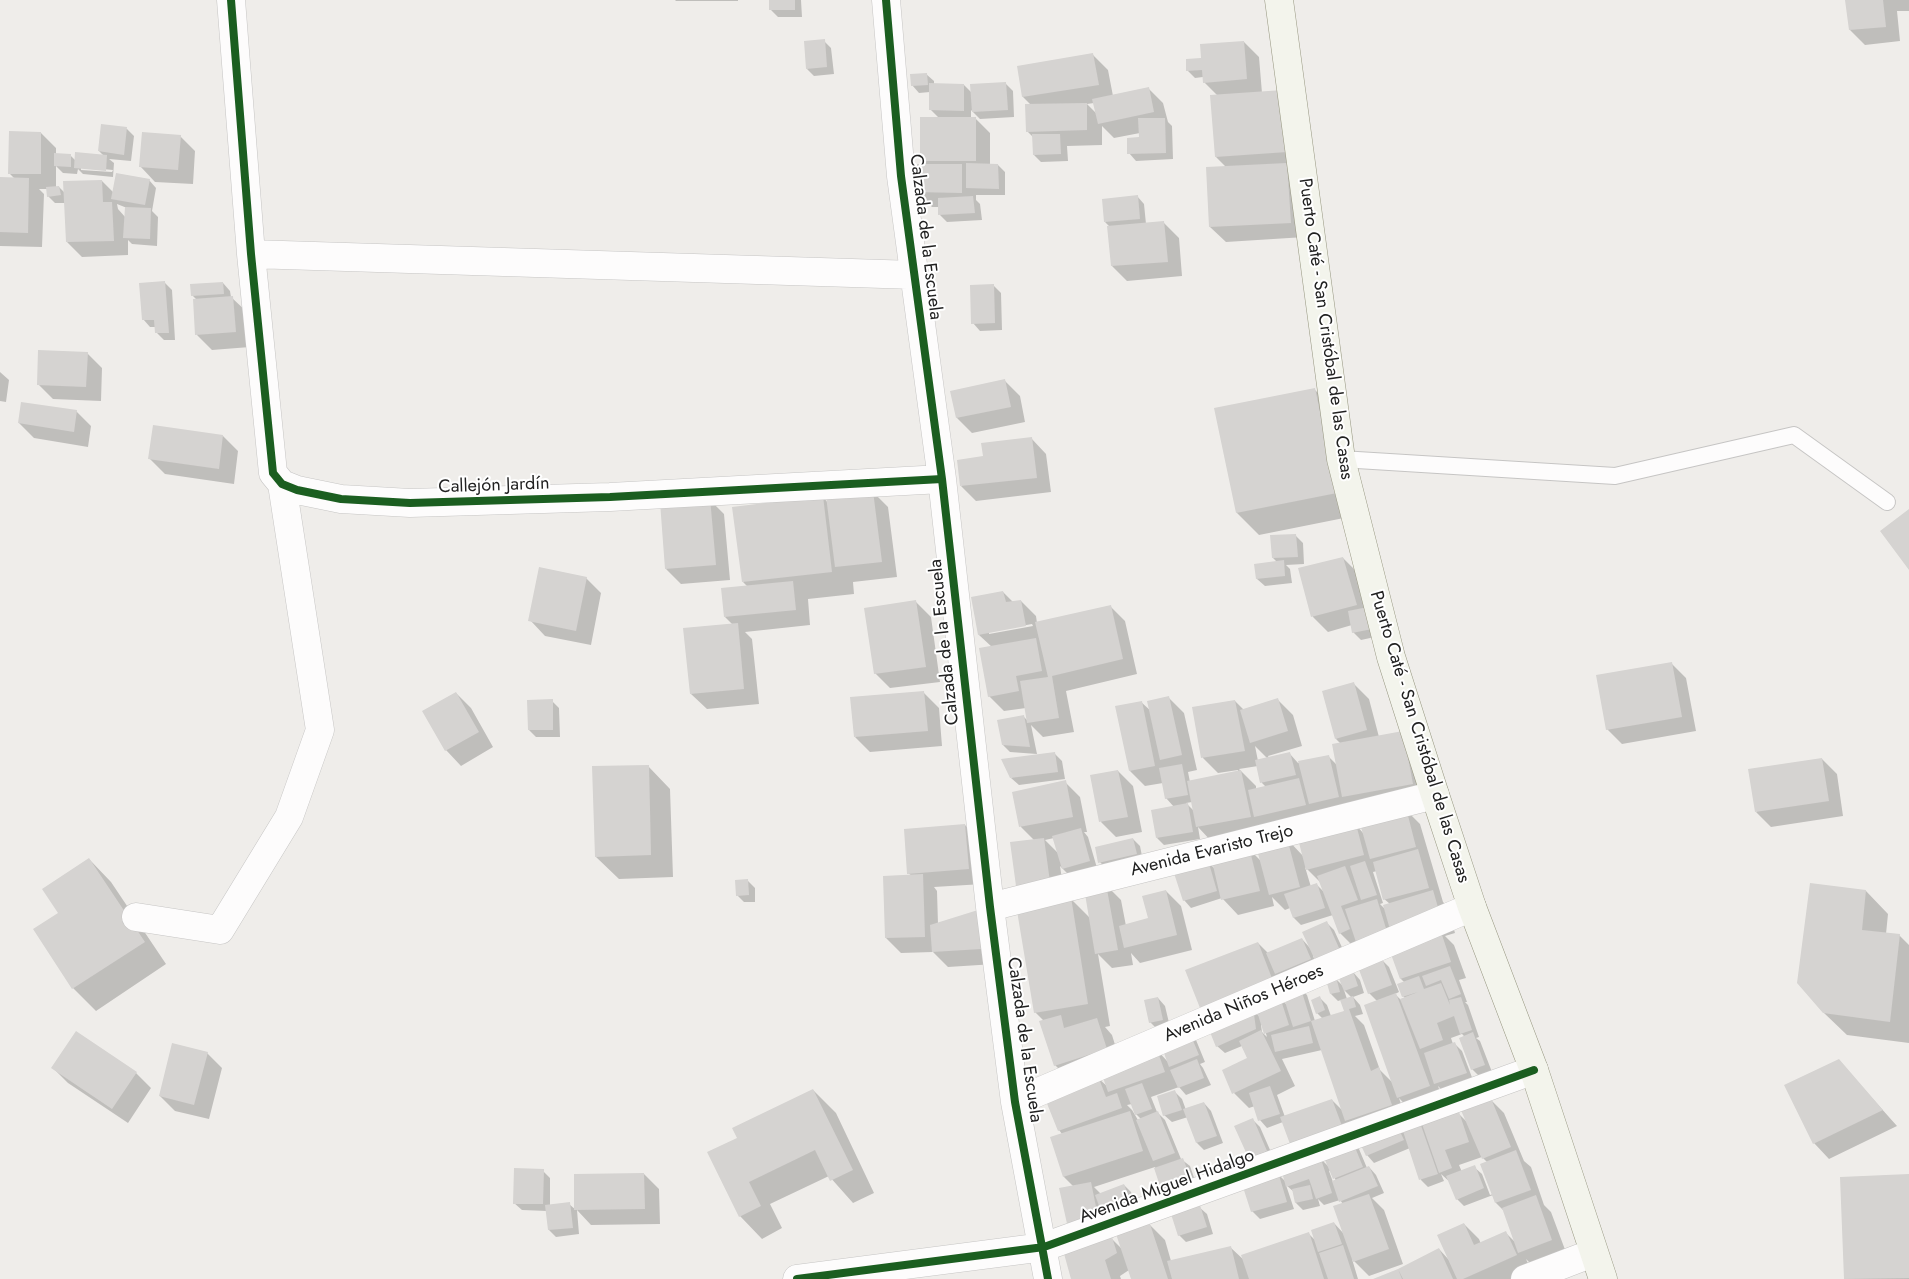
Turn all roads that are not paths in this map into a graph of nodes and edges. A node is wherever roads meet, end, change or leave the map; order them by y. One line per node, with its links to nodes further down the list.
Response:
1 (231, 0): 4 (street)
2 (886, 0): 5 (street, Calzada de la Escuela)
3 (1279, 0): 6 (main road, Puerto Caté - San Cristóbal de las Casas)
4 (251, 254): 5 (street); 8 (street)
5 (915, 275): 7 (street, Calzada de la Escuela)
6 (1341, 460): 9 (lane); 10 (main road, Puerto Caté - San Cristóbal de las Casas)
7 (942, 479): 8 (street, Callejón Jardín); 11 (street, Calzada de la Escuela)
8 (282, 484): 13 (street)
9 (1887, 502)
10 (1435, 795): 11 (street, Avenida Evaristo Trejo); 12 (main road, Puerto Caté - San Cristóbal de las Casas)
11 (990, 907): 15 (street, Calzada de la Escuela)
12 (1472, 907): 14 (main road, Puerto Caté - San Cristóbal de las Casas); 15 (street, Avenida Niños Héroes)
13 (136, 917)
14 (1534, 1070): 16 (street, Avenida Miguel Hidalgo); 17 (main road, Puerto Caté - San Cristóbal de las Casas)
15 (1015, 1102): 16 (street, Calzada de la Escuela)
16 (1044, 1247): 18 (street, Avenida Miguel Hidalgo); 19 (street, Calzada de la Escuela)
17 (1593, 1253): 20 (street); 21 (main road, Puerto Caté - San Cristóbal de las Casas)
18 (797, 1279)
19 (1048, 1279)
20 (1526, 1279)
21 (1602, 1279)

